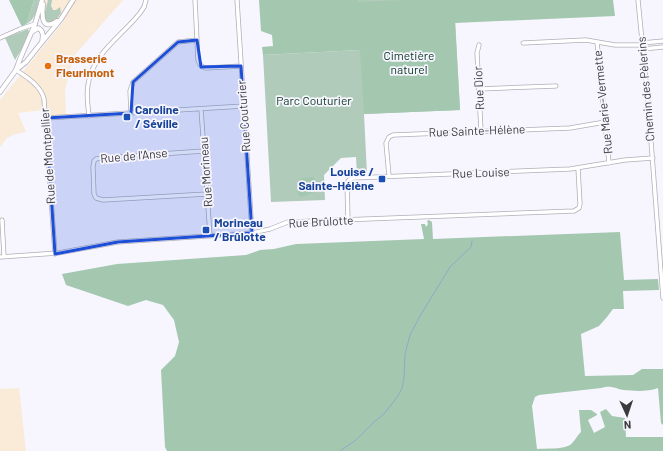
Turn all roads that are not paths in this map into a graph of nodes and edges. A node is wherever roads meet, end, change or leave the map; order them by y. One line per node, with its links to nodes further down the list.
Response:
1 (43, 0): 7 (main road); 8 (main road)
2 (73, 0): 7 (main road)
3 (146, 0): 27 (street)
4 (195, 0): 11 (street)
5 (237, 0): 19 (street, Rue Couturier)
6 (638, 0): 17 (street, Chemin des Pèlerins)
7 (61, 19): 13 (main road)
8 (35, 24): 9 (main road); 10 (street)
9 (32, 32): 13 (main road); 20 (main road)
10 (0, 38)
11 (197, 40): 19 (street); 26 (street)
12 (663, 41): 17 (street)
13 (42, 42): 20 (main road)
14 (597, 42): 15 (street); 17 (street); 29 (street, Rue Marie-Vermette)
15 (523, 43)
16 (478, 45): 22 (street, Rue Dior)
17 (643, 46): 18 (street); 32 (street, Chemin des Pèlerins)
18 (663, 47)
19 (241, 66): 24 (street, Rue Couturier)
20 (16, 70): 23 (main road); 28 (street, Rue de Montpellier)
21 (556, 86): 22 (street)
22 (479, 89): 30 (street, Rue Dior)
23 (0, 92)
24 (244, 106): 25 (street); 39 (street, Rue Couturier)
25 (202, 109): 26 (street); 31 (street, Rue Morineau)
26 (131, 113): 27 (street)
27 (89, 116): 28 (street)
28 (46, 118): 42 (street, Rue de Montpellier)
29 (605, 122): 30 (street, Rue Sainte-Hélène); 33 (street, Rue Marie-Vermette)
30 (481, 131): 35 (street, Rue Sainte-Hélène)
31 (204, 151): 36 (street, Rue Morineau); 36 (street, Rue de l'Anse)
32 (652, 158): 33 (street, Rue Louise); 41 (street, Chemin des Pèlerins)
33 (609, 163): 34 (street, Rue Louise)
34 (578, 168): 35 (street, Rue Louise); 38 (street, Rue Brûlotte)
35 (389, 176): 38 (street, Rue Louise)
36 (207, 194): 40 (street, Rue Morineau)
37 (2, 220): 43 (street)
38 (348, 220): 39 (street, Rue Brûlotte)
39 (252, 233): 40 (street, Rue Brûlotte)
40 (210, 235): 42 (street, Rue Brûlotte)
41 (661, 241): 44 (street, Chemin des Pèlerins)
42 (55, 254): 43 (street, Rue Brûlotte)
43 (2, 257)
44 (662, 284): 45 (street, Chemin des Pèlerins)
45 (663, 298)

